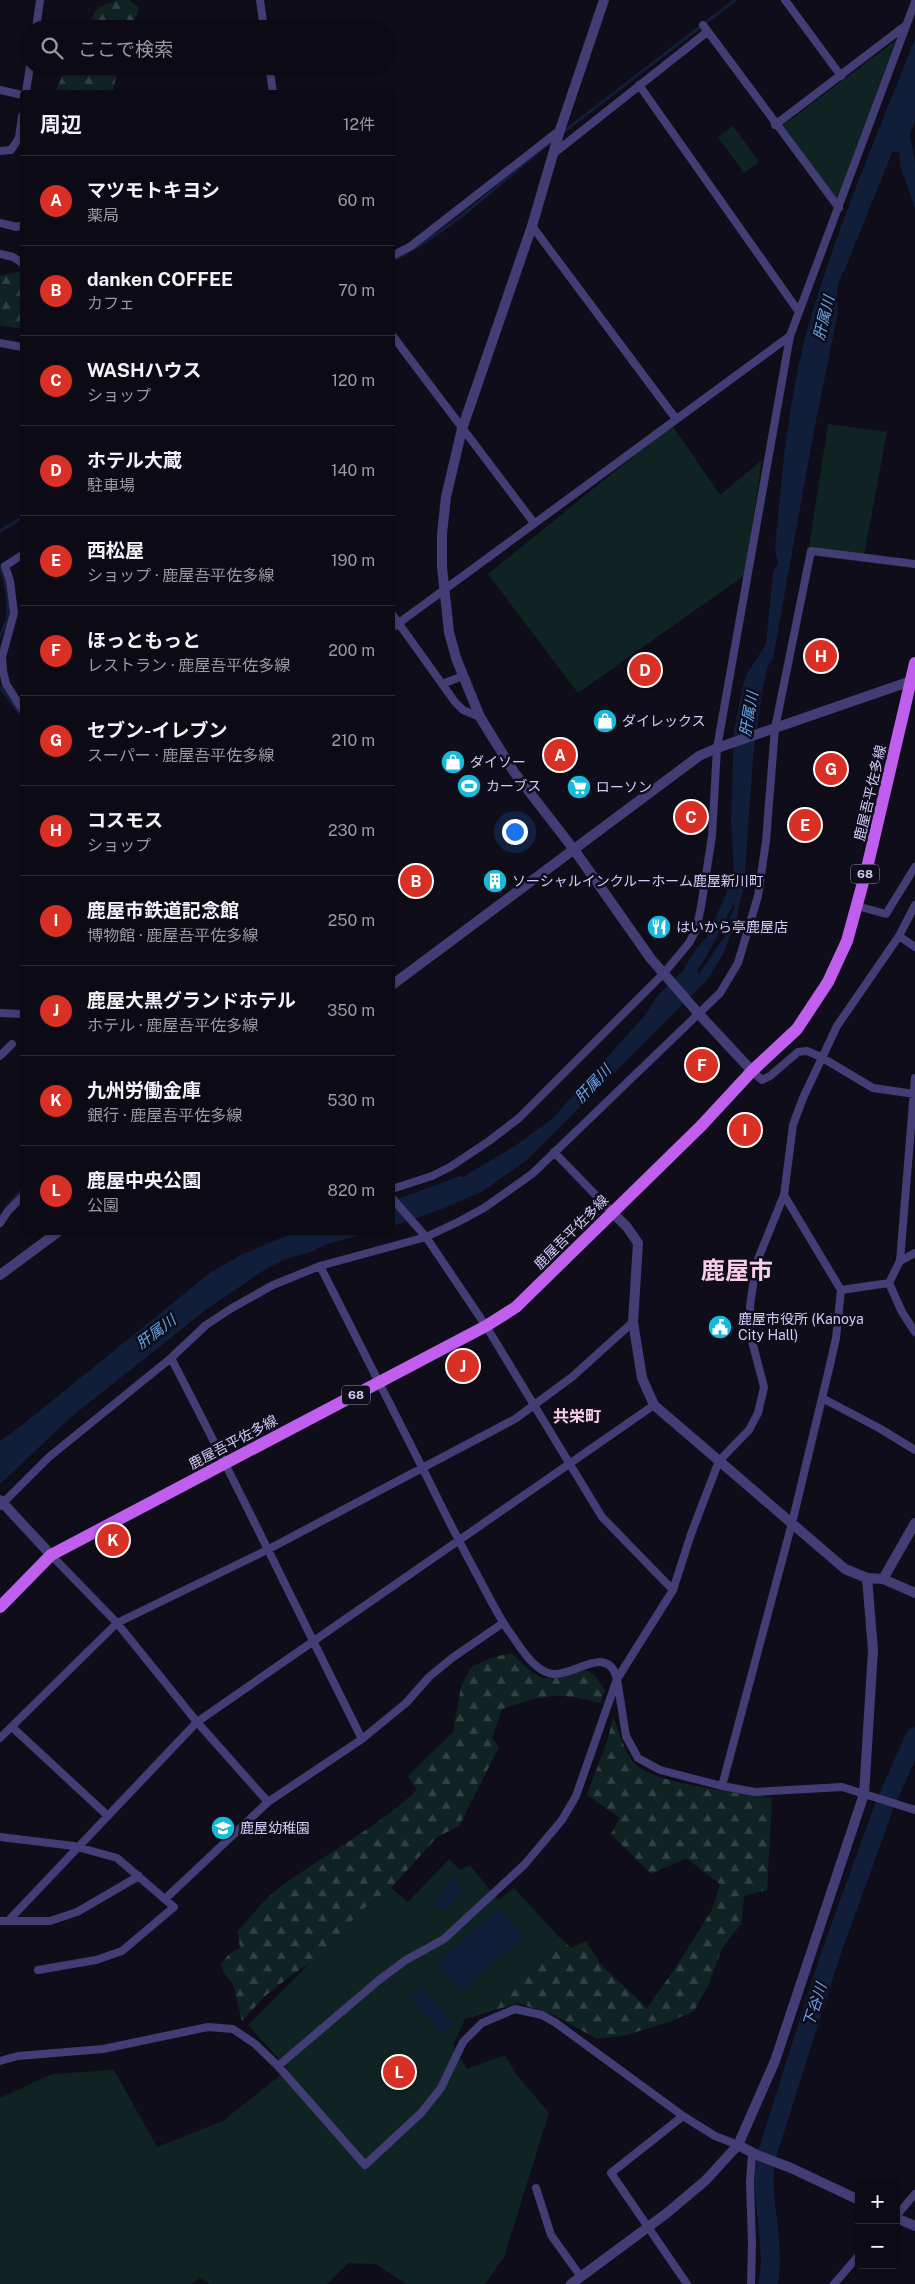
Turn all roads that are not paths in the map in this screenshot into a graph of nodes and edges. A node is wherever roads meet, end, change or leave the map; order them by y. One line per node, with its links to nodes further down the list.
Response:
1 (40, 0): 6 (street)
2 (260, 0): 7 (street)
3 (604, 0): 18 (street)
4 (785, 0): 11 (street)
5 (915, 2): 8 (street)
6 (37, 20)
7 (263, 20)
8 (906, 25): 11 (street); 22 (street)
9 (29, 75): 14 (street)
10 (270, 75): 15 (street)
11 (841, 76): 17 (street)
12 (638, 85): 17 (street); 21 (street); 29 (street)
13 (0, 90): 16 (street)
14 (26, 90)
15 (273, 90)
16 (20, 95)
17 (776, 125): 22 (street)
18 (560, 130): 21 (street); 27 (street)
19 (20, 131): 20 (street)
20 (0, 151)
21 (553, 154): 25 (street)
22 (838, 208): 29 (street)
23 (0, 223): 24 (street)
24 (20, 226)
25 (532, 226): 34 (street); 35 (street)
26 (0, 254): 28 (street)
27 (395, 254)
28 (20, 262)
29 (799, 312): 30 (street)
30 (790, 336): 34 (street); 48 (street)
31 (395, 339): 35 (street)
32 (0, 343): 33 (street)
33 (20, 347)
34 (676, 419): 36 (street)
35 (462, 428): 36 (street); 39 (street)
36 (534, 523): 39 (street)
37 (20, 555): 45 (street)
38 (915, 564): 47 (street)
39 (443, 590): 40 (street); 42 (street)
40 (396, 626): 44 (street)
41 (915, 663): 43 (main road, 鹿屋吾平佐多線 / 68)
42 (463, 676): 44 (street); 46 (street)
43 (913, 680): 47 (street); 52 (main road, 鹿屋吾平佐多線 / 68)
44 (442, 684): 46 (street)
45 (20, 705)
46 (480, 718): 49 (street)
47 (775, 728): 48 (street); 59 (street)
48 (722, 746): 49 (street); 55 (street)
49 (575, 851): 55 (street); 56 (street)
50 (915, 867): 52 (street)
51 (915, 905): 53 (street)
52 (856, 906): 63 (main road, 鹿屋吾平佐多線 / 68)
53 (899, 936): 54 (street); 62 (street)
54 (915, 947)
55 (664, 973): 59 (street); 67 (street)
56 (395, 983)
57 (0, 1013): 58 (street)
58 (20, 1014)
59 (698, 1014): 63 (street); 66 (street)
60 (12, 1044): 61 (street)
61 (0, 1056)
62 (821, 1057): 63 (street); 65 (street); 68 (street)
63 (752, 1070): 71 (main road, 鹿屋吾平佐多線 / 68)
64 (915, 1078): 65 (street)
65 (914, 1094): 76 (street)
66 (554, 1152): 71 (street); 73 (street)
67 (395, 1187)
68 (784, 1195): 80 (street); 90 (street)
69 (20, 1199): 72 (street)
70 (395, 1201): 73 (street)
71 (612, 1212): 81 (street); 82 (main road, 鹿屋吾平佐多線 / 68)
72 (0, 1223)
73 (424, 1234): 77 (street); 82 (street)
74 (54, 1235): 78 (street)
75 (915, 1253): 76 (street)
76 (900, 1261): 79 (street)
77 (320, 1266): 84 (street); 85 (street)
78 (0, 1275)
79 (889, 1283): 80 (street); 83 (street)
80 (841, 1290): 86 (street)
81 (633, 1322): 87 (street); 88 (street)
82 (486, 1326): 85 (main road, 鹿屋吾平佐多線 / 68); 88 (street)
83 (915, 1332)
84 (171, 1358): 92 (street); 94 (street)
85 (379, 1383): 92 (main road, 鹿屋吾平佐多線 / 68); 93 (street)
86 (822, 1398): 89 (street); 95 (street)
87 (654, 1405): 90 (street); 91 (street)
88 (535, 1406): 91 (street); 93 (street)
89 (915, 1450)
90 (719, 1461): 95 (street); 102 (street)
91 (570, 1462): 97 (street); 102 (street)
92 (226, 1463): 98 (street); 99 (main road, 鹿屋吾平佐多線 / 68)
93 (422, 1467): 97 (street); 98 (street)
94 (1, 1503): 99 (street)
95 (792, 1523): 100 (street); 113 (street)
96 (915, 1523): 101 (street)
97 (458, 1542): 106 (street); 107 (street)
98 (267, 1550): 105 (street); 107 (street)
99 (51, 1555): 104 (main road, 鹿屋吾平佐多線 / 68); 105 (street)
100 (866, 1578): 101 (street); 114 (street)
101 (883, 1579): 103 (street)
102 (673, 1590): 108 (street)
103 (915, 1593)
104 (0, 1607)
105 (117, 1623): 109 (street); 110 (street)
106 (503, 1623): 108 (street); 112 (street)
107 (314, 1643): 109 (street); 112 (street)
108 (617, 1679): 113 (street); 126 (street)
109 (197, 1722): 115 (street); 117 (street)
110 (12, 1727): 111 (street); 117 (street)
111 (0, 1738)
112 (362, 1739): 115 (street)
113 (722, 1786): 114 (street)
114 (864, 1794): 116 (street); 128 (street)
115 (268, 1802): 121 (street)
116 (915, 1810)
117 (108, 1816): 119 (street)
118 (0, 1837): 119 (street)
119 (79, 1847): 120 (street); 122 (street)
120 (139, 1876): 121 (street); 122 (street)
121 (165, 1898): 124 (street)
122 (10, 1920): 123 (street)
123 (0, 1921)
124 (38, 1970)
125 (0, 2061): 126 (street)
126 (278, 2066): 127 (street)
127 (683, 2116): 128 (street); 136 (street)
128 (738, 2145): 129 (street); 136 (street)
129 (755, 2154): 132 (street); 141 (street)
130 (536, 2188): 138 (street)
131 (915, 2194): 133 (street)
132 (855, 2198)
133 (900, 2212)
134 (900, 2219): 135 (street)
135 (915, 2226)
136 (648, 2227): 138 (street); 139 (street)
137 (855, 2260): 142 (street)
138 (581, 2277): 140 (street)
139 (684, 2283)
140 (572, 2284)
141 (751, 2284)
142 (834, 2284)

